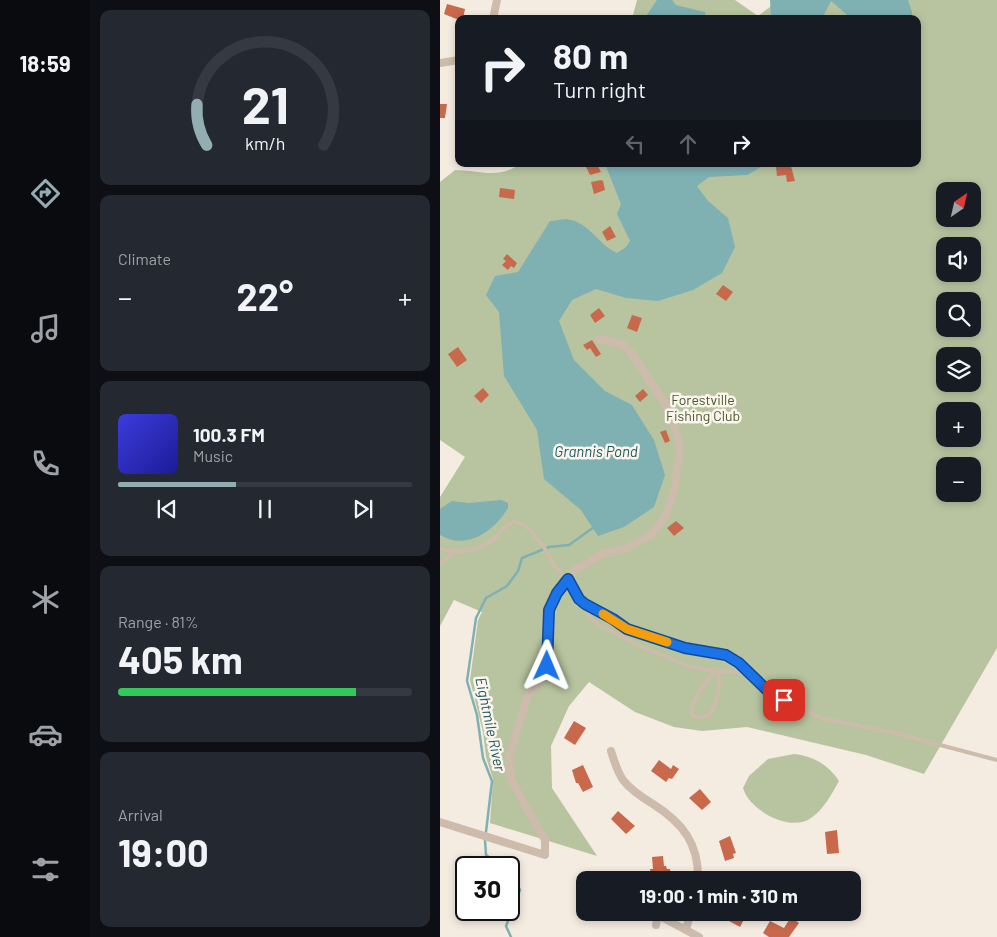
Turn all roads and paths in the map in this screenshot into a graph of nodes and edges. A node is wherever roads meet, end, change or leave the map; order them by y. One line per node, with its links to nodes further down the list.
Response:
1 (497, 0): 2 (street)
2 (494, 15)
3 (455, 60): 4 (street)
4 (440, 62)
5 (599, 339): 9 (street)
6 (440, 549): 7 (lane)
7 (452, 553): 8 (lane); 9 (lane)
8 (440, 564)
9 (568, 579): 10 (lane); 15 (street)
10 (582, 602): 11 (lane); 12 (lane)
11 (716, 672): 11 (lane); 12 (lane)
12 (751, 676): 14 (lane)
13 (611, 751): 16 (street)
14 (997, 760)
15 (440, 822)
16 (698, 871)
17 (688, 921): 19 (street)
18 (656, 925): 19 (street)
19 (686, 929): 20 (street)
20 (699, 937)

